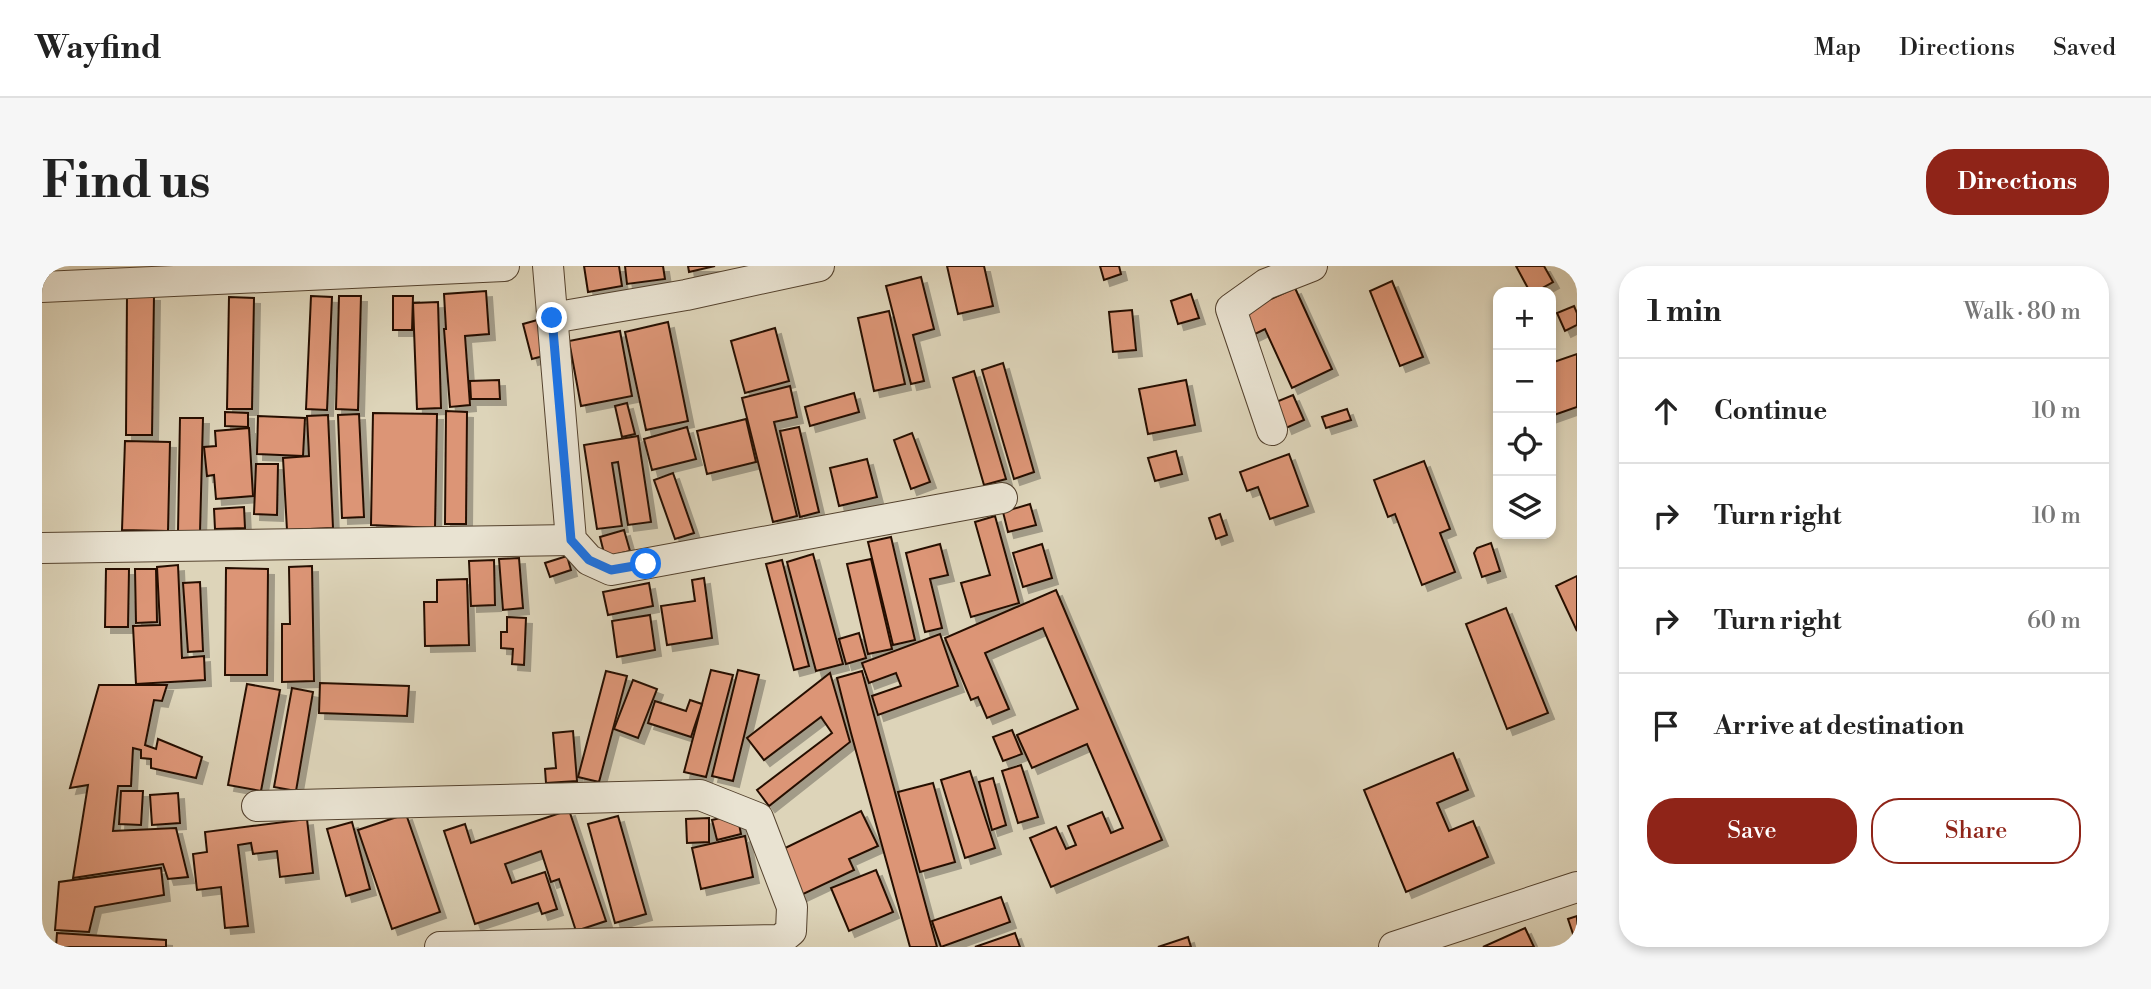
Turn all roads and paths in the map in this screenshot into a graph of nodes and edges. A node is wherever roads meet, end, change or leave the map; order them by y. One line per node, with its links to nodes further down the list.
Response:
1 (504, 266): 5 (street)
2 (548, 266): 6 (street)
3 (819, 266): 6 (street)
4 (1312, 266): 7 (street)
5 (42, 287)
6 (552, 318): 9 (street)
7 (1272, 430)
8 (1002, 498): 9 (street)
9 (571, 540): 10 (street)
10 (42, 548)
11 (257, 806): 13 (street)
12 (1577, 887): 15 (street)
13 (537, 946): 14 (street)
14 (440, 947)
15 (1394, 947)

